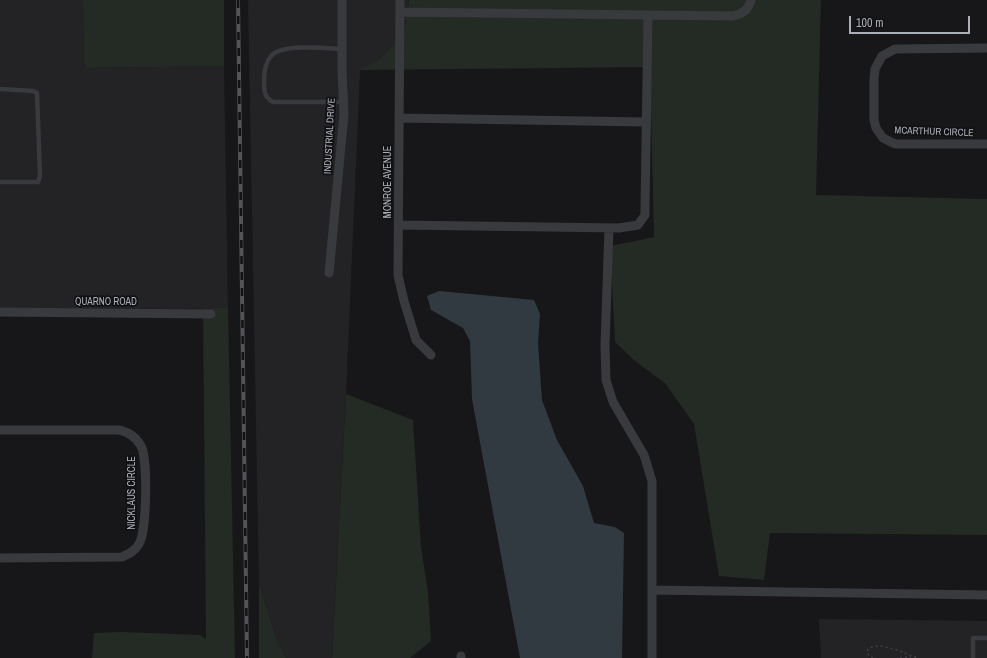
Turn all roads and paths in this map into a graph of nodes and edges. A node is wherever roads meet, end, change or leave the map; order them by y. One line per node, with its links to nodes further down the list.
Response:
1 (342, 0): 7 (street, INDUSTRIAL DRIVE)
2 (400, 0): 4 (street, MONROE AVENUE)
3 (751, 0): 5 (street)
4 (400, 12): 5 (street); 10 (street, MONROE AVENUE)
5 (648, 15): 11 (street)
6 (987, 48): 12 (street, MCARTHUR CIRCLE)
7 (342, 49): 9 (street, INDUSTRIAL DRIVE); 9 (lane)
8 (0, 89): 13 (lane)
9 (344, 102): 16 (street, INDUSTRIAL DRIVE)
10 (399, 118): 11 (street); 14 (street, MONROE AVENUE)
11 (646, 122): 15 (street)
12 (987, 144)
13 (0, 182)
14 (399, 225): 15 (street); 19 (street, MONROE AVENUE)
15 (609, 228): 22 (street)
16 (330, 273)
17 (0, 312): 18 (street, QUARNO ROAD)
18 (211, 314)
19 (431, 355)
20 (0, 430): 21 (street, NICKLAUS CIRCLE)
21 (0, 558)
22 (652, 590): 23 (street); 26 (street)
23 (987, 595)
24 (987, 638): 30 (lane)
25 (913, 656): 27 (path); 28 (path); 29 (path)
26 (652, 658)
27 (873, 658)
28 (900, 658)
29 (918, 658)
30 (973, 658)

